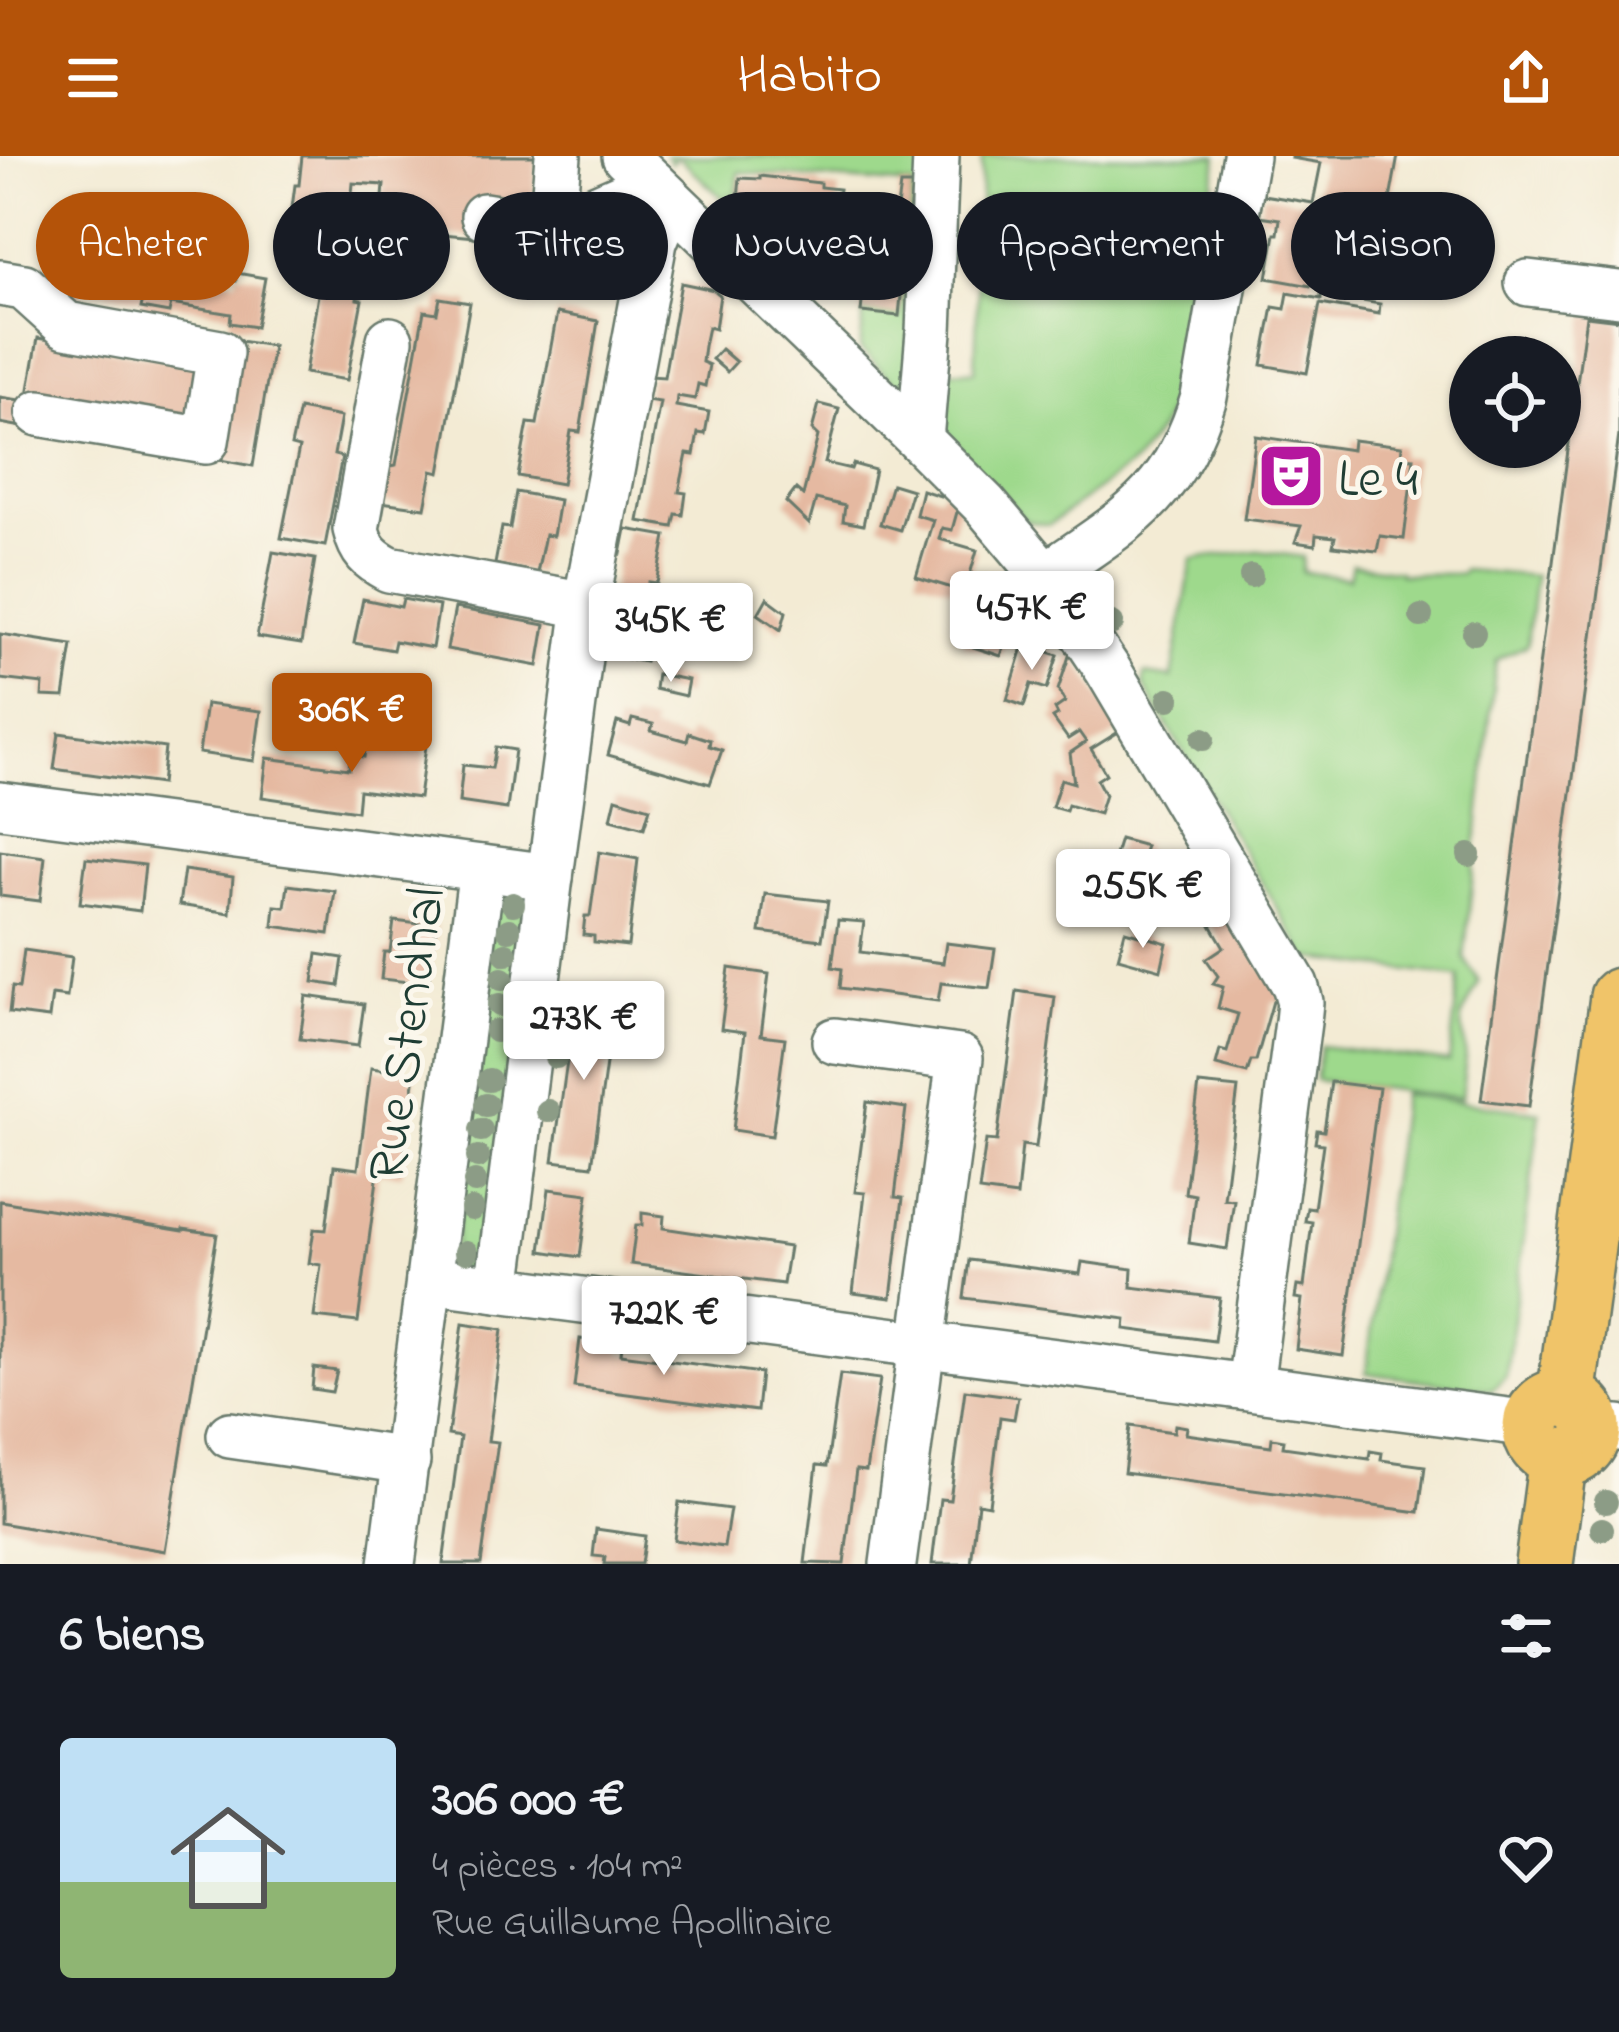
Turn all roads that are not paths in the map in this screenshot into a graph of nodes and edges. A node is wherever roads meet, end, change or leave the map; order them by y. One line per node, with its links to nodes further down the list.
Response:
1 (558, 156): 5 (street)
2 (936, 156): 11 (street)
3 (1246, 156): 12 (street)
4 (650, 180): 11 (street); 13 (street)
5 (555, 192)
6 (0, 283): 10 (street)
7 (1528, 283): 8 (street)
8 (1619, 294)
9 (390, 340): 13 (street)
10 (39, 413)
11 (920, 440): 12 (street)
12 (1045, 576): 22 (street)
13 (586, 605): 16 (street)
14 (0, 805): 15 (street)
15 (482, 868): 16 (street, Rue Stendhal); 19 (street, Rue Stendhal)
16 (550, 877): 20 (street)
17 (1619, 997): 23 (main road)
18 (835, 1041): 21 (street)
19 (429, 1280): 20 (street); 25 (street, Rue Stendhal)
20 (498, 1289): 21 (street)
21 (923, 1344): 22 (street); 27 (street)
22 (1250, 1386): 23 (street)
23 (1573, 1427): 28 (main road)
24 (230, 1436): 25 (street)
25 (406, 1461): 26 (street, Rue Stendhal)
26 (392, 1564)
27 (892, 1564)
28 (1544, 1564)

